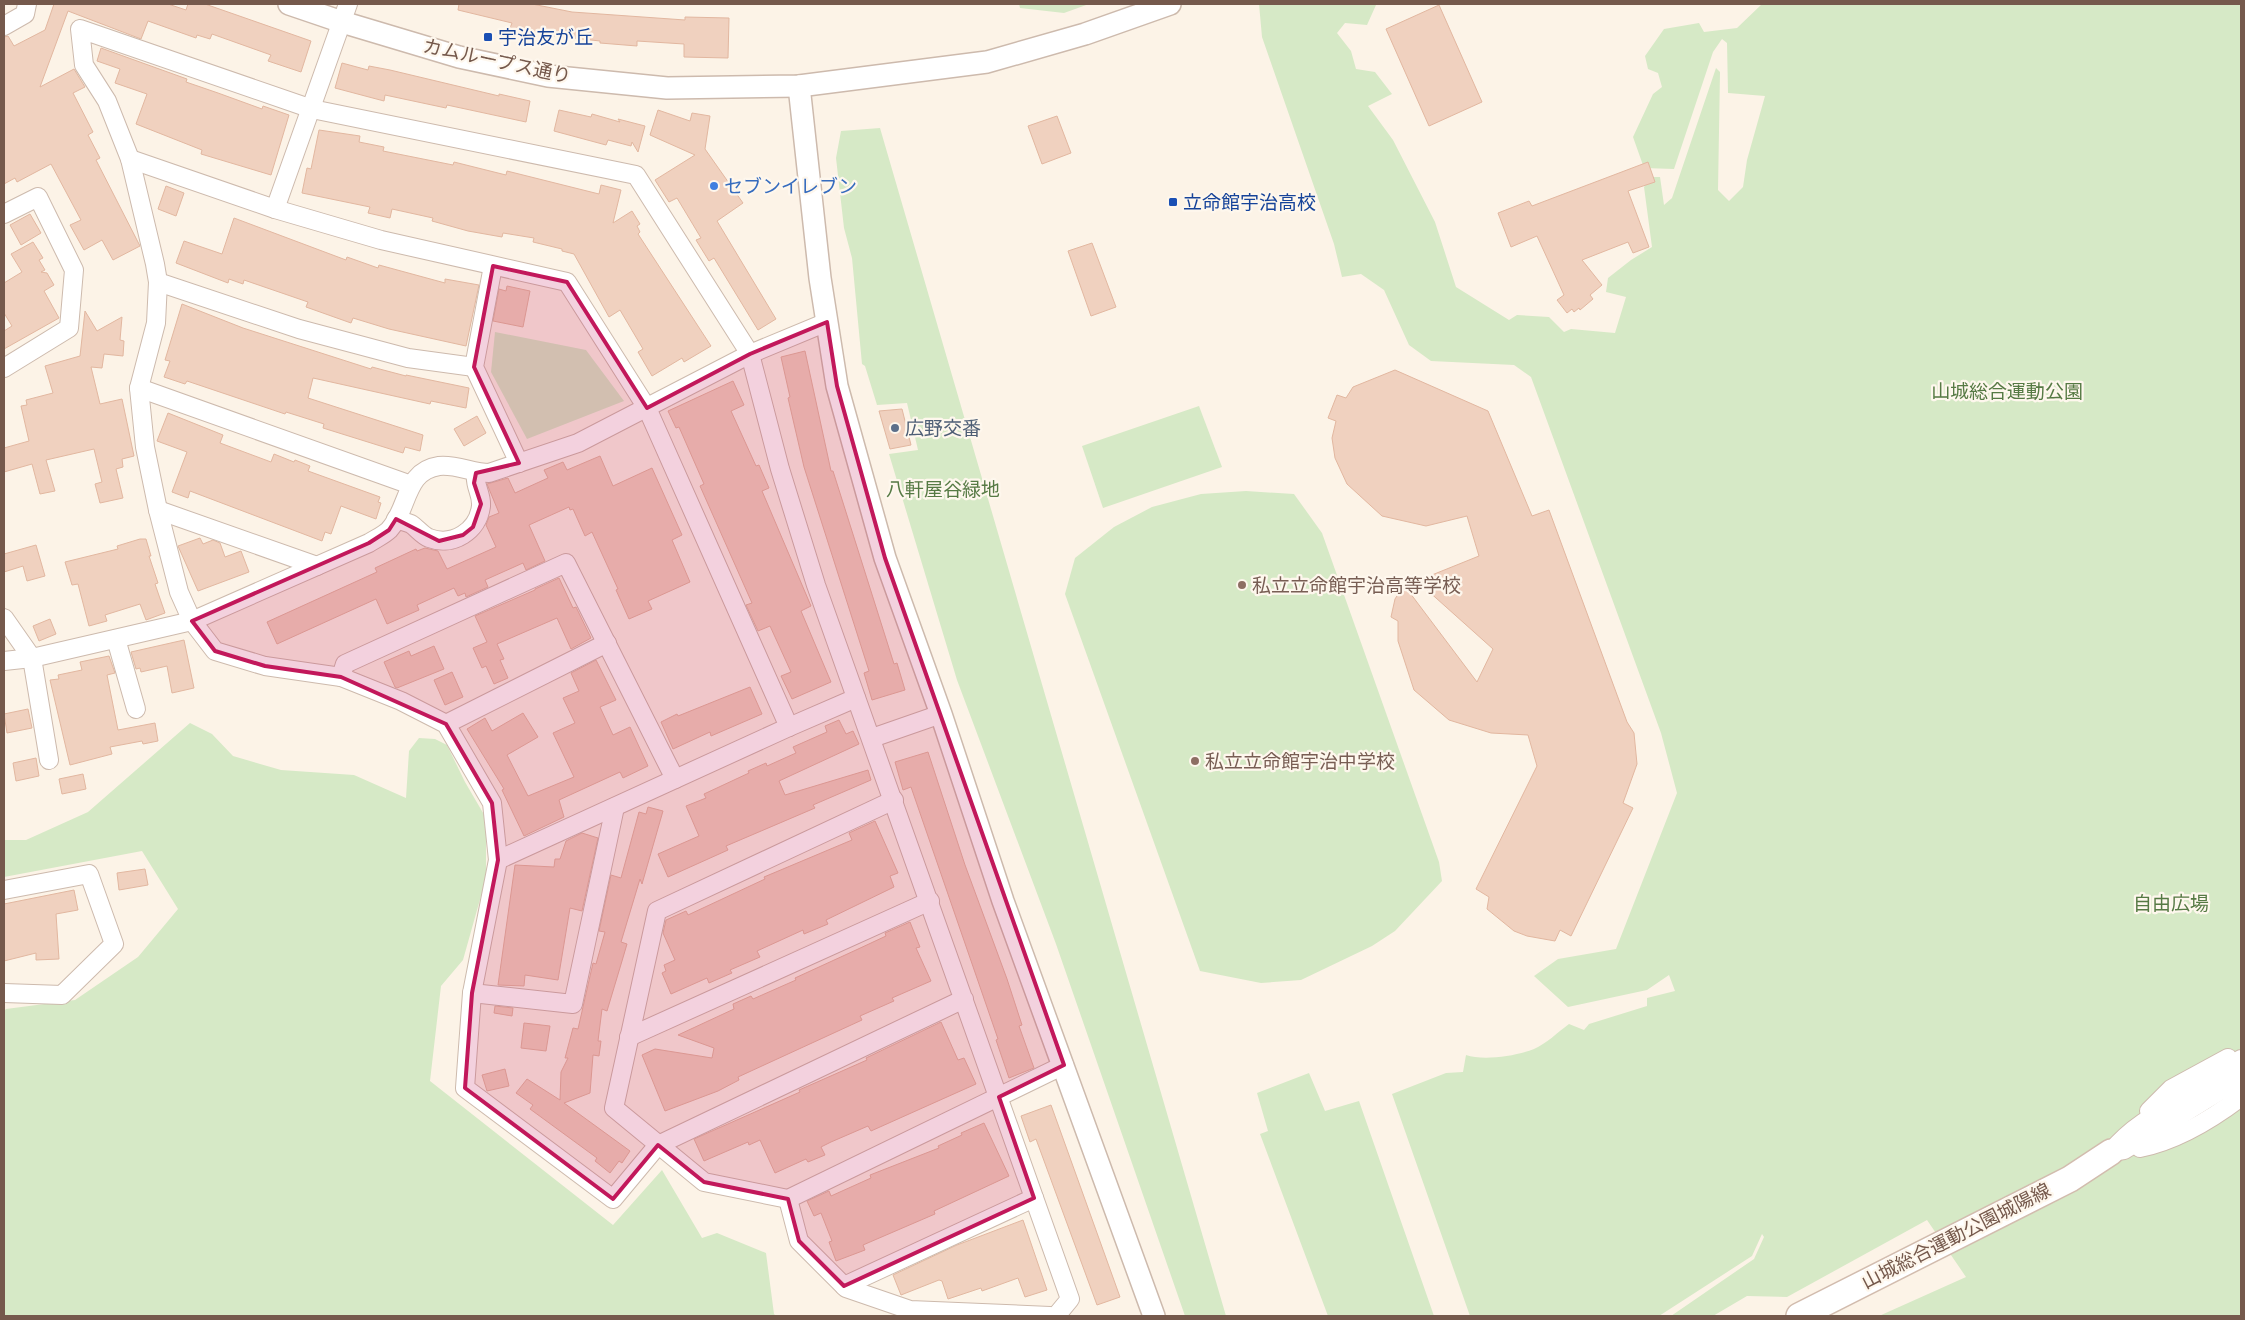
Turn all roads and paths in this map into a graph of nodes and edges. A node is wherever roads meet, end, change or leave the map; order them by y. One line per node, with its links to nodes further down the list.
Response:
1 (27, 4): 5 (street)
2 (290, 4): 4 (street, カムループス通り)
3 (1170, 4): 6 (street, カムループス通り)
4 (345, 13): 6 (street, カムループス通り); 7 (street)
5 (4, 26)
6 (799, 86): 13 (street)
7 (312, 109): 8 (street); 9 (street); 14 (street)
8 (130, 159): 9 (street); 12 (street)
9 (276, 209): 11 (street)
10 (4, 214): 16 (street)
11 (493, 266): 15 (street); 18 (street)
12 (158, 282): 15 (street); 17 (street)
13 (827, 322): 14 (street); 34 (street)
14 (750, 354): 18 (street); 32 (street)
15 (474, 367): 19 (street)
16 (4, 368)
17 (139, 388): 21 (street); 22 (street)
18 (647, 408): 19 (street); 36 (street)
19 (519, 463): 20 (street)
20 (476, 473): 21 (street); 23 (street)
21 (411, 485): 23 (street)
22 (158, 510): 24 (street); 26 (street)
23 (396, 519): 24 (street)
24 (317, 566): 26 (street)
25 (4, 618): 29 (street)
26 (192, 622): 27 (street); 31 (street)
27 (116, 639): 29 (street); 33 (street)
28 (607, 643): 31 (street); 35 (street); 39 (street)
29 (32, 658): 30 (street); 38 (street)
30 (4, 661)
31 (341, 677): 35 (street)
32 (856, 698): 36 (street); 37 (street)
33 (136, 709)
34 (940, 714): 37 (street); 51 (street)
35 (446, 724): 42 (street)
36 (789, 726): 39 (street)
37 (872, 738): 40 (street)
38 (49, 760)
39 (676, 778): 41 (street)
40 (894, 800): 44 (street); 48 (street)
41 (615, 807): 42 (street); 46 (street)
42 (498, 860): 46 (street)
43 (4, 890): 45 (street)
44 (930, 901): 47 (street); 48 (street)
45 (4, 993)
46 (472, 993): 56 (street)
47 (964, 999): 53 (street); 56 (street)
48 (630, 1037): 56 (street)
49 (2241, 1050): 55 (street)
50 (2241, 1059): 55 (street)
51 (1064, 1065): 53 (street); 63 (street)
52 (2241, 1078): 57 (street)
53 (999, 1097): 58 (street); 59 (street)
54 (2241, 1097): 57 (street)
55 (2136, 1127): 57 (street)
56 (658, 1145): 59 (street)
57 (2118, 1151): 64 (main road, 山城総合運動公園城陽線)
58 (1034, 1198): 60 (street); 62 (street)
59 (788, 1199): 60 (street)
60 (844, 1286): 61 (street)
61 (1050, 1316)
62 (1056, 1316)
63 (1154, 1316)
64 (1799, 1316)

